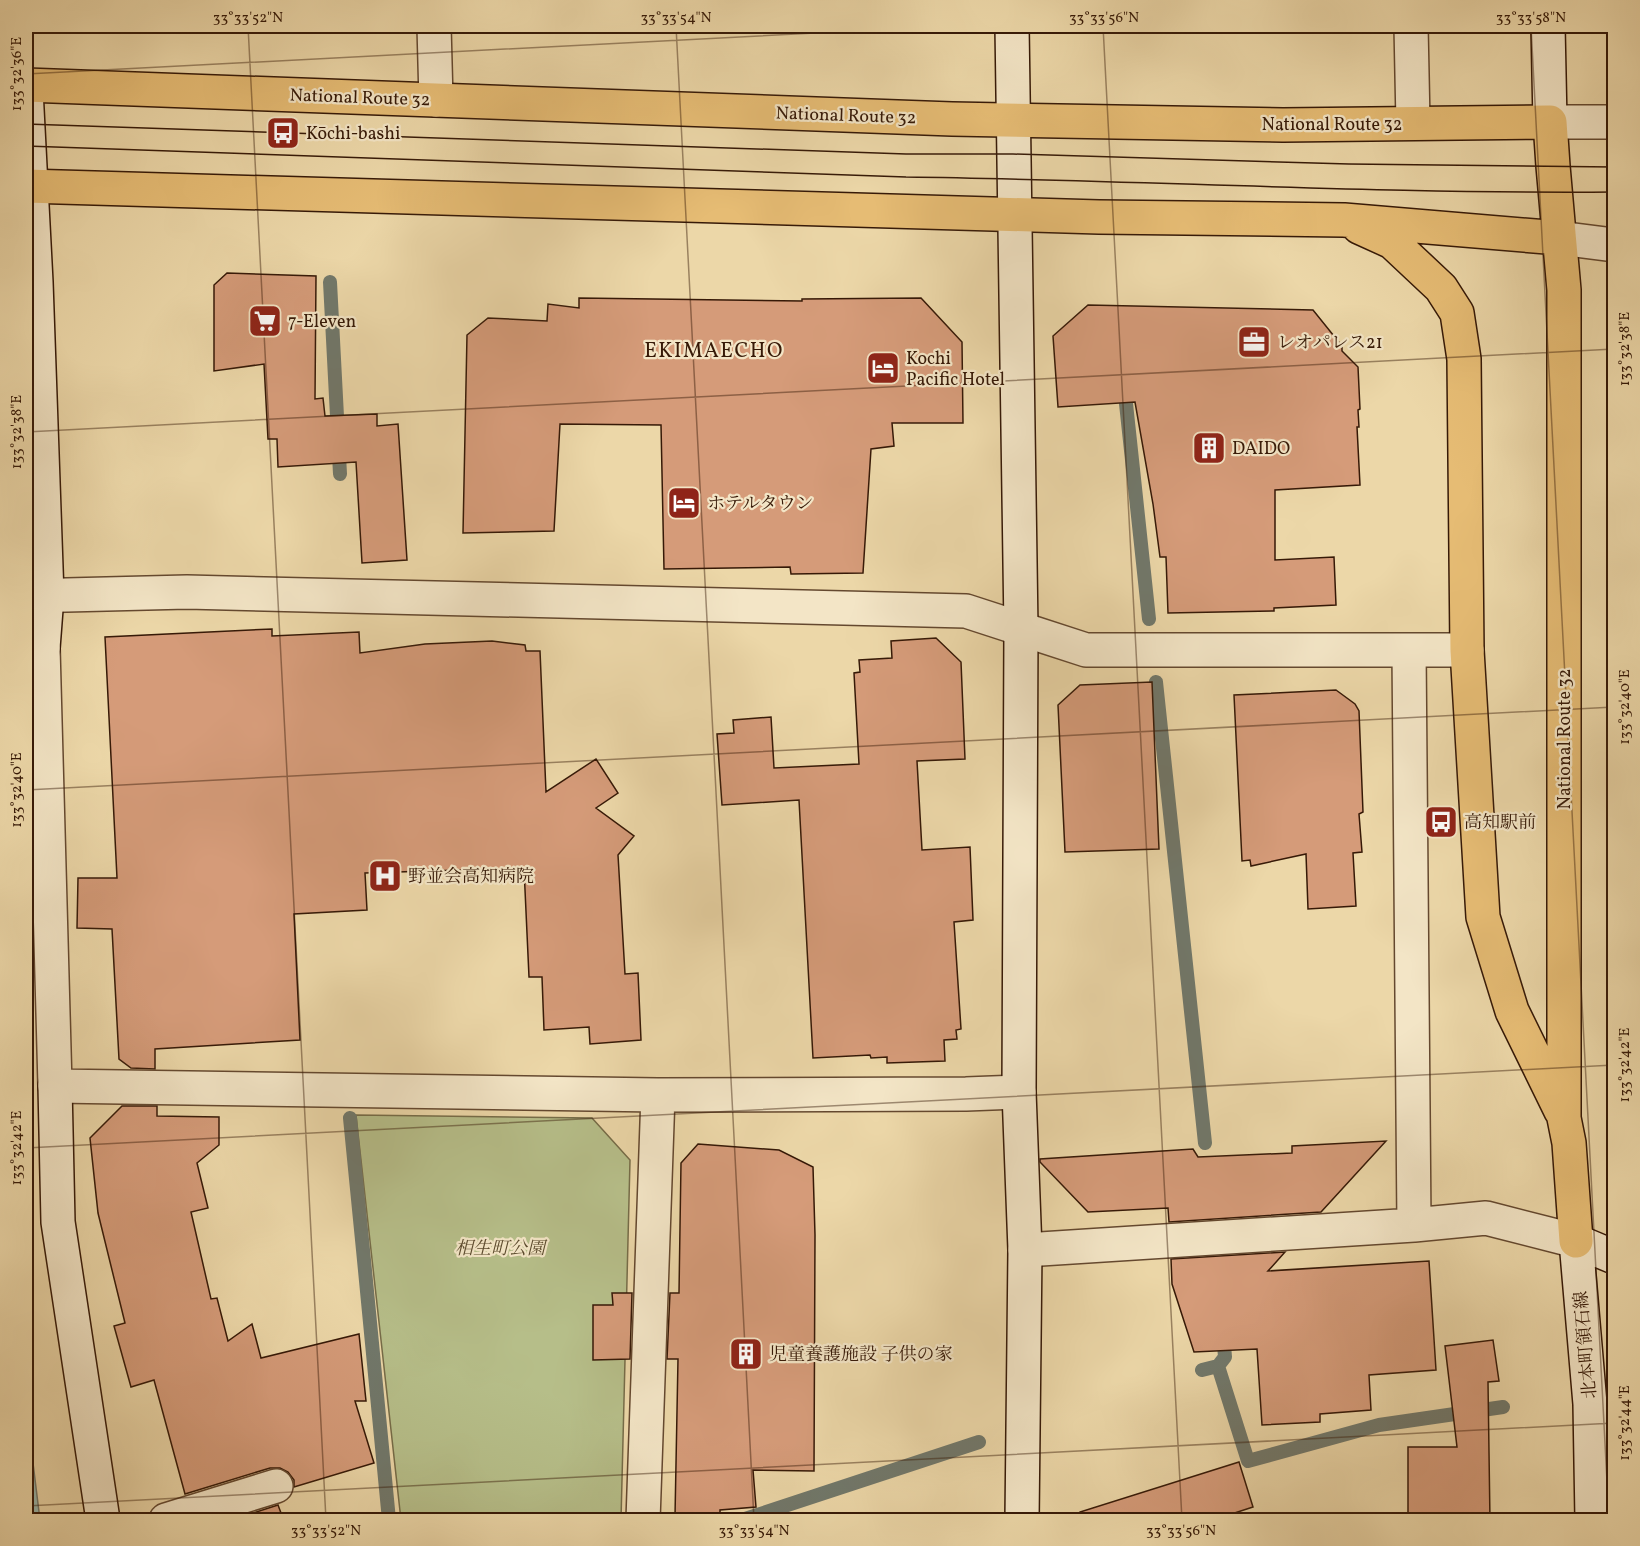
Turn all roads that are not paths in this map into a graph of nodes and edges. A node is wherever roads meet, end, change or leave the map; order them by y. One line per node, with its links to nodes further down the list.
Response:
1 (434, 26): 7 (street)
2 (1012, 26): 8 (street)
3 (1412, 26): 11 (street)
4 (1548, 26): 9 (street)
5 (26, 85): 7 (highway, National Route 32)
6 (26, 90): 12 (street)
7 (436, 100): 8 (highway, National Route 32)
8 (1013, 120): 11 (highway, National Route 32); 13 (street)
9 (1551, 122): 10 (street); 11 (highway, National Route 32); 15 (highway, National Route 32)
10 (1614, 122)
11 (1413, 123)
12 (28, 186): 13 (highway); 17 (street)
13 (1014, 215): 14 (highway); 18 (street)
14 (1344, 220): 15 (highway); 20 (highway)
15 (1559, 238): 16 (street); 24 (highway, National Route 32)
16 (1614, 245)
17 (36, 596): 18 (street); 21 (street)
18 (1021, 629): 19 (street); 22 (street)
19 (1409, 650): 20 (street); 25 (street)
20 (1467, 650): 24 (highway)
21 (55, 1086): 23 (street); 31 (street)
22 (1019, 1092): 23 (street); 28 (street)
23 (658, 1095): 33 (street)
24 (1564, 1118): 27 (highway, National Route 32)
25 (1414, 1225): 27 (street); 28 (street)
26 (1614, 1240): 27 (street)
27 (1576, 1241): 29 (street); 35 (street, 北本町領石線)
28 (1025, 1250): 34 (street)
29 (1614, 1257)
30 (276, 1486): 32 (street)
31 (103, 1521)
32 (166, 1521)
33 (642, 1521)
34 (1022, 1521)
35 (1592, 1521)

